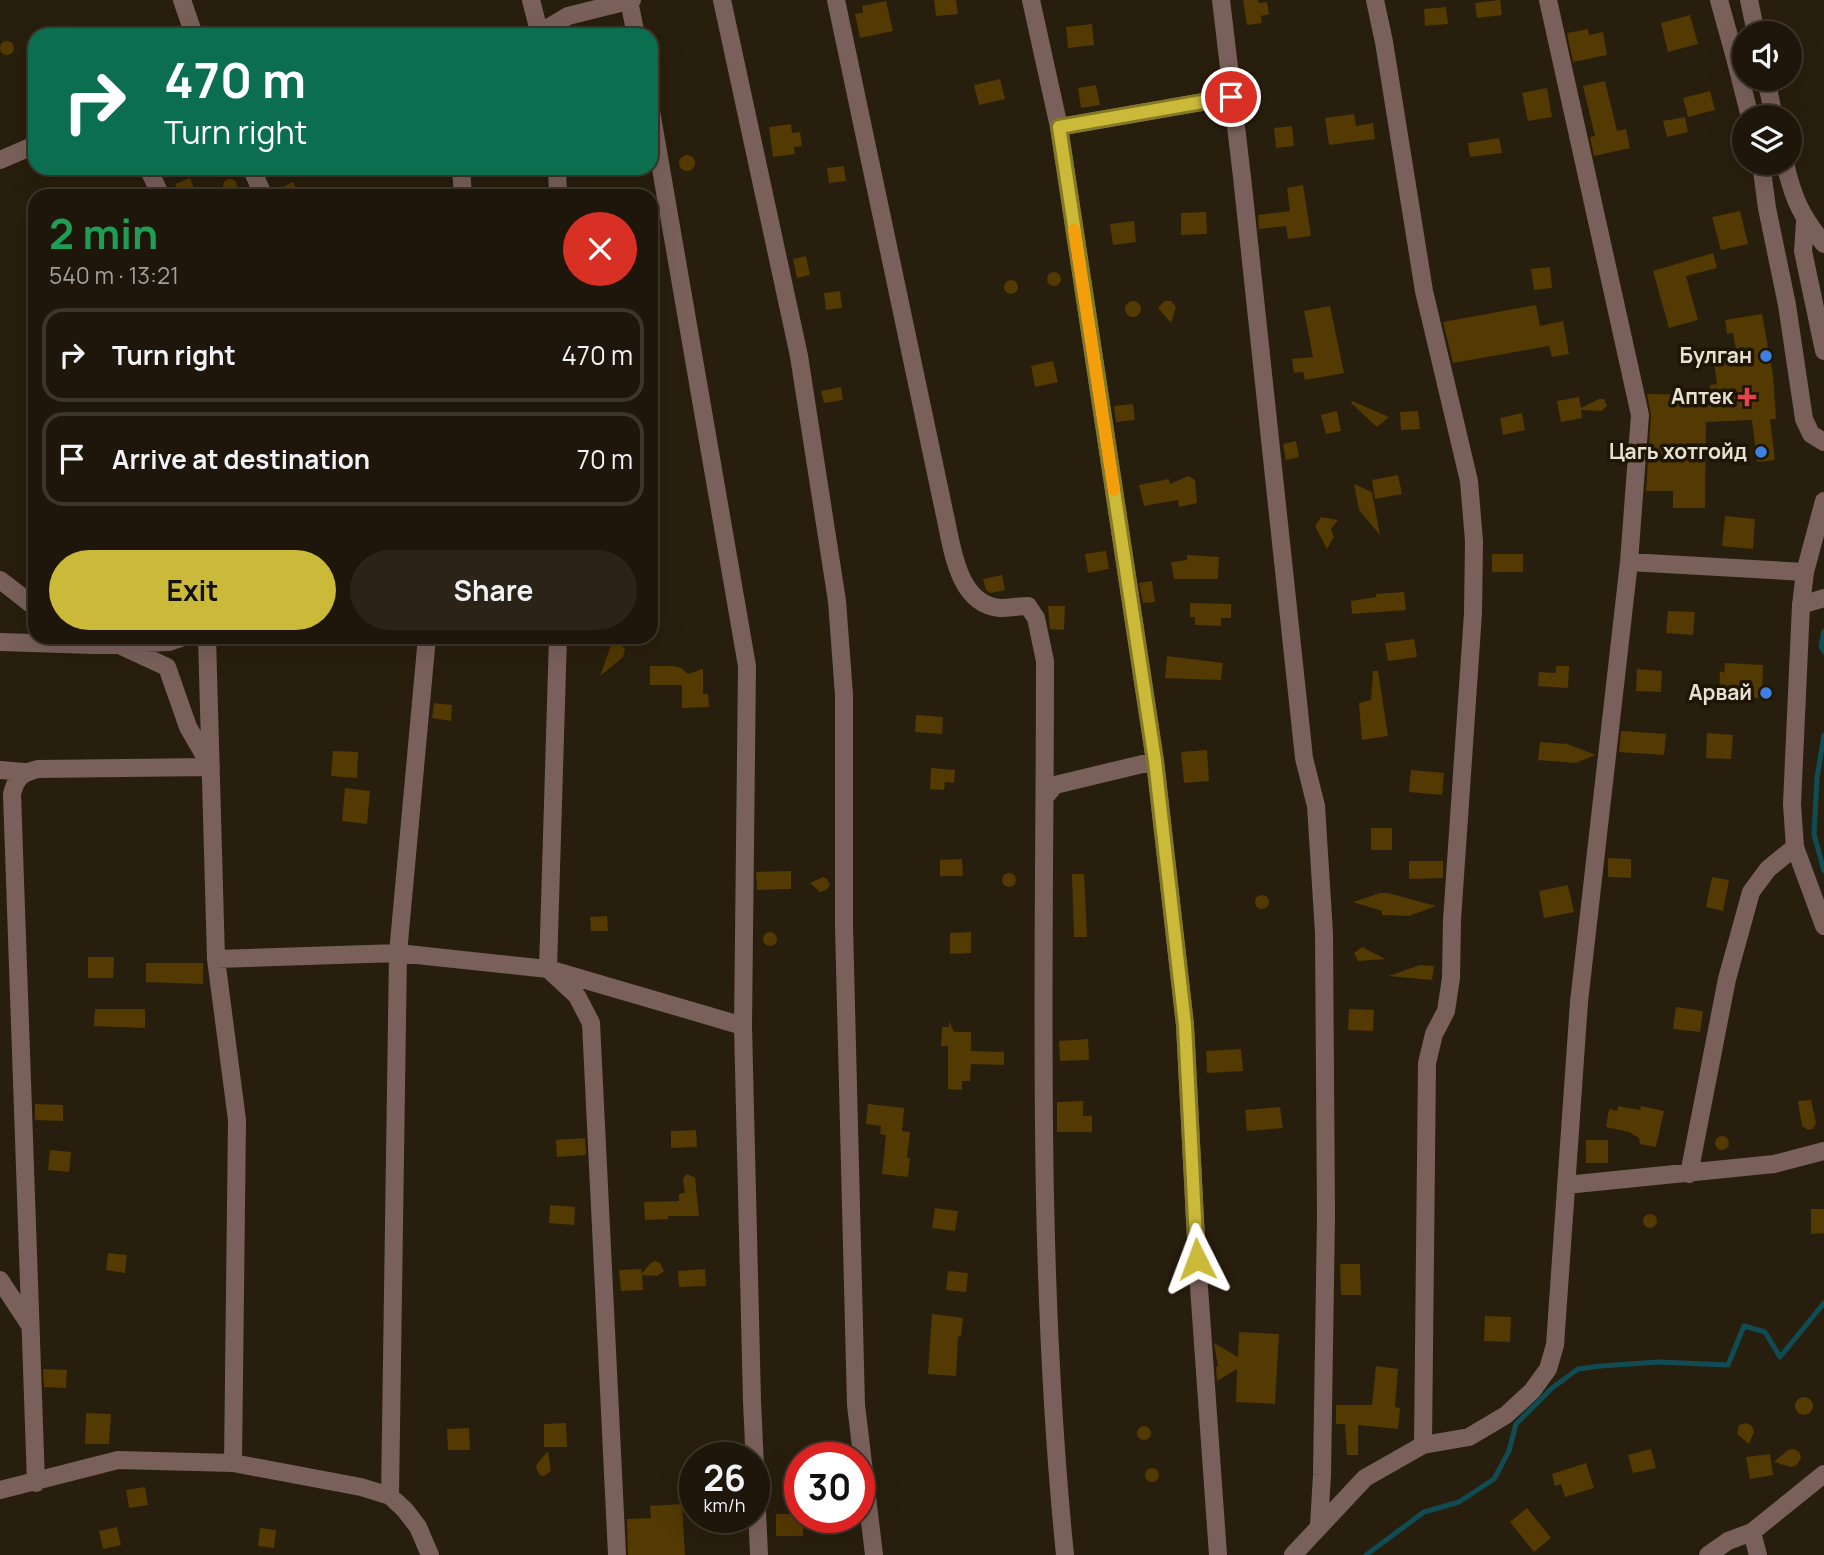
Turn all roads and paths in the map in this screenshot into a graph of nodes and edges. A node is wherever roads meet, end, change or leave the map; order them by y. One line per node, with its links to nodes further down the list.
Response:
1 (182, 0): 13 (street)
2 (531, 0): 14 (street)
3 (630, 0): 15 (street); 16 (street)
4 (722, 0): 71 (street)
5 (836, 0): 48 (street)
6 (1031, 0): 19 (street)
7 (1221, 0): 18 (street)
8 (1375, 0): 60 (street)
9 (1548, 0): 32 (street)
10 (1718, 0): 17 (street)
11 (1749, 0): 12 (street)
12 (1753, 21)
13 (192, 28)
14 (538, 28)
15 (549, 28)
16 (635, 28)
17 (1732, 33)
18 (1231, 97): 19 (street); 66 (street)
19 (1059, 127): 44 (street)
20 (28, 148): 22 (street)
21 (658, 151): 54 (street)
22 (0, 160)
23 (1763, 175): 26 (street)
24 (1788, 175): 25 (street)
25 (1790, 186): 26 (street); 27 (street)
26 (1766, 193): 30 (street)
27 (1805, 222): 28 (street); 29 (street)
28 (1824, 244)
29 (1824, 351)
30 (1824, 442)
31 (1824, 501): 33 (street)
32 (1629, 562): 33 (street); 57 (street)
33 (1805, 572): 37 (street)
34 (0, 580): 36 (street)
35 (1824, 598): 37 (street)
36 (28, 602)
37 (1801, 605): 49 (street)
38 (28, 641): 39 (street)
39 (0, 642)
40 (118, 644): 45 (street)
41 (207, 644): 45 (street)
42 (426, 644): 51 (street)
43 (558, 644): 53 (street)
44 (1155, 761): 48 (street); 73 (street)
45 (211, 767): 47 (street); 52 (street)
46 (0, 770): 47 (street)
47 (24, 772): 59 (street)
48 (1045, 797): 72 (street)
49 (1795, 847): 50 (street); 56 (street)
50 (1824, 926)
51 (398, 953): 52 (street); 53 (street); 65 (street)
52 (216, 959): 61 (street)
53 (548, 969): 54 (street); 69 (street)
54 (743, 1026): 70 (street)
55 (1824, 1151): 56 (street)
56 (1689, 1174): 57 (street)
57 (1566, 1185): 60 (street)
58 (0, 1280): 59 (street)
59 (30, 1325): 63 (street)
60 (1423, 1445): 66 (street)
61 (233, 1463): 63 (street); 65 (street)
62 (1824, 1474): 67 (street)
63 (36, 1482): 64 (street)
64 (0, 1490)
65 (390, 1496): 68 (street)
66 (1319, 1525): 74 (street)
67 (1752, 1532): 75 (street); 76 (street)
68 (430, 1555)
69 (617, 1555)
70 (759, 1555)
71 (874, 1555)
72 (1065, 1555)
73 (1218, 1555)
74 (1293, 1555)
75 (1708, 1555)
76 (1758, 1555)

